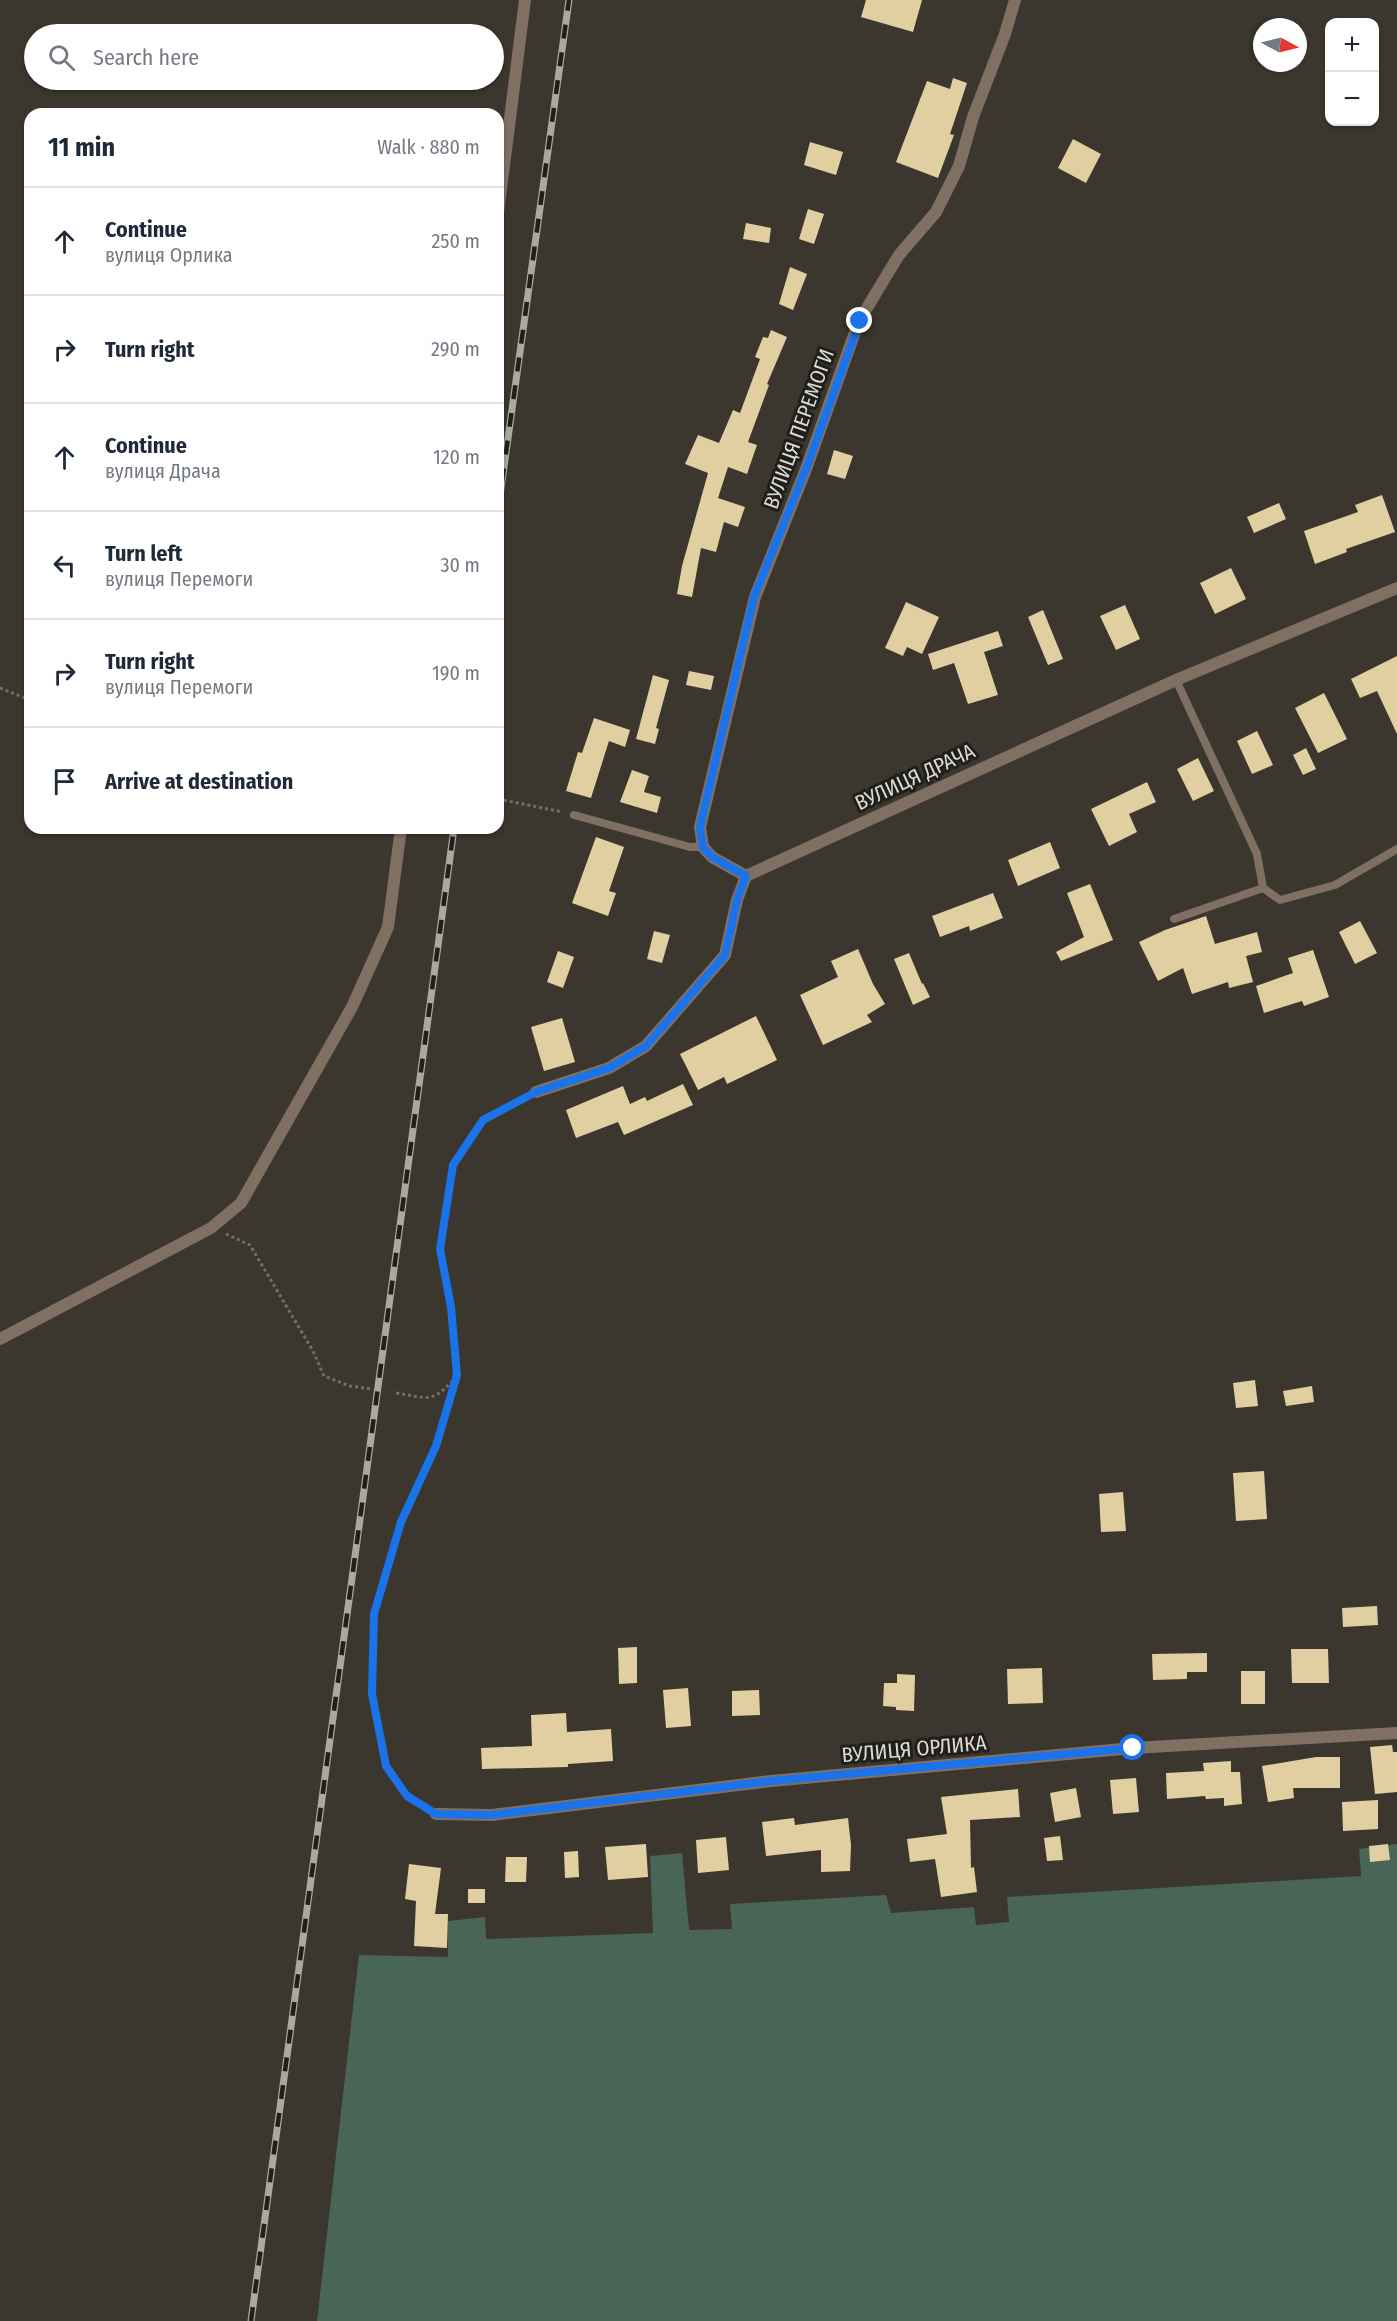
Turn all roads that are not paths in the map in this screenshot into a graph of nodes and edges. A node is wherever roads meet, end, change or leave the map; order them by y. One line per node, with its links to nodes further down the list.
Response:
1 (525, 0): 3 (street)
2 (1015, 0): 8 (street, ВУЛИЦЯ ПЕРЕМОГИ)
3 (504, 166)
4 (1397, 588): 5 (street, ВУЛИЦЯ ДРАЧА)
5 (1176, 680): 10 (street, ВУЛИЦЯ ДРАЧА); 11 (lane)
6 (574, 815): 8 (lane)
7 (400, 834): 14 (street)
8 (703, 847): 10 (street)
9 (1397, 849): 11 (lane)
10 (746, 876): 13 (street)
11 (1263, 888): 12 (lane)
12 (1173, 919)
13 (536, 1092)
14 (0, 1339)
15 (1397, 1733): 16 (street, ВУЛИЦЯ ОРЛИКА)
16 (436, 1814)

